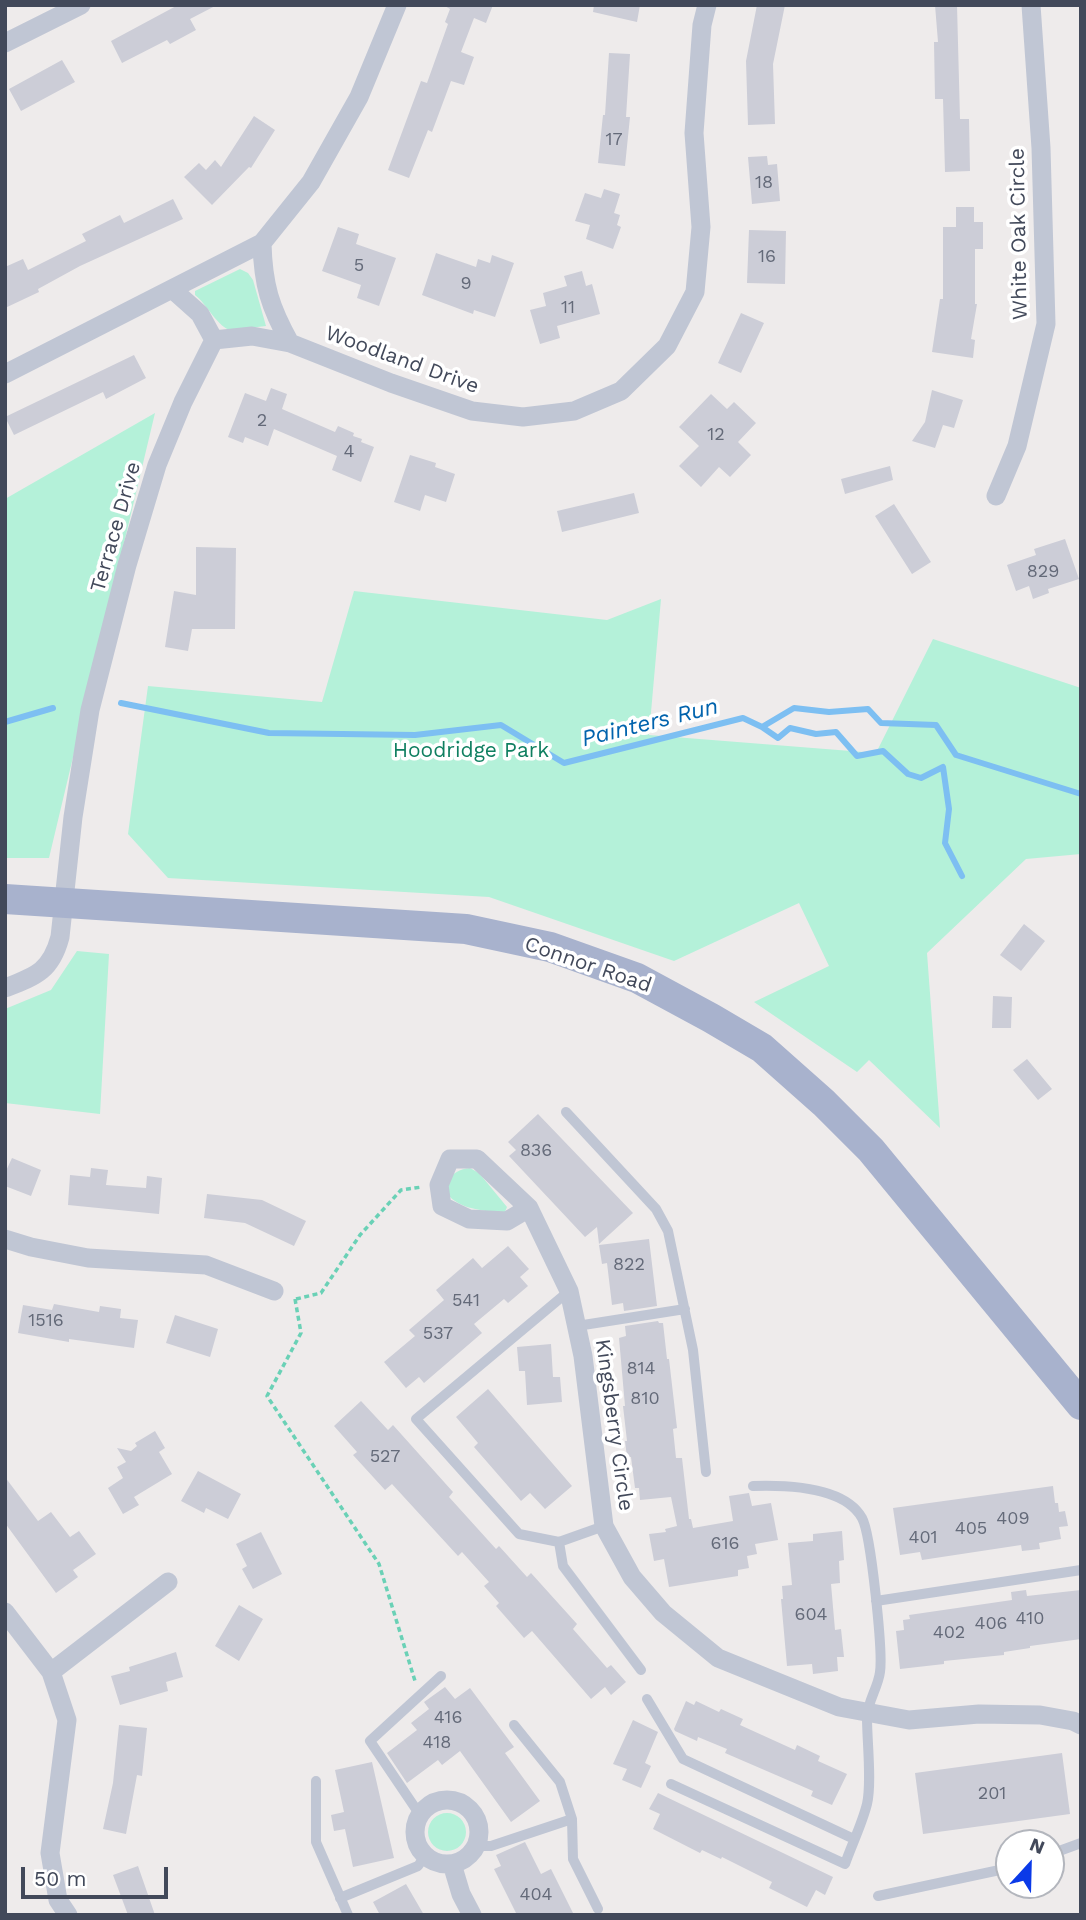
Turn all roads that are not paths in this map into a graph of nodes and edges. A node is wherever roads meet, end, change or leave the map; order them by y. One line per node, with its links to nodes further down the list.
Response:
1 (80, 5): 5 (street)
2 (397, 5): 6 (street)
3 (707, 5): 9 (street, Woodland Drive)
4 (1031, 5): 11 (street, White Oak Circle)
5 (5, 43)
6 (262, 243): 7 (street); 9 (street)
7 (172, 289): 8 (street); 10 (street)
8 (214, 340): 9 (street, Woodland Drive); 13 (street, Terrace Drive)
9 (290, 343)
10 (5, 374)
11 (996, 496)
12 (5, 899): 13 (main road, Connor Road)
13 (64, 902): 14 (street, Terrace Drive); 22 (main road, Connor Road)
14 (5, 988)
15 (566, 1112): 20 (lane)
16 (529, 1208): 16 (street, Kingsberry Circle); 19 (street, Kingsberry Circle)
17 (5, 1239): 18 (street)
18 (274, 1291)
19 (569, 1291): 21 (street, Kingsberry Circle); 26 (lane)
20 (685, 1309): 21 (lane); 23 (lane)
21 (577, 1326): 25 (street, Kingsberry Circle)
22 (1081, 1405)
23 (706, 1472)
24 (753, 1486): 29 (lane)
25 (604, 1526): 26 (lane); 35 (street, Kingsberry Circle)
26 (559, 1542): 31 (lane)
27 (1081, 1570): 29 (lane)
28 (169, 1583): 32 (street)
29 (876, 1601): 35 (lane)
30 (5, 1612): 32 (street)
31 (641, 1670)
32 (51, 1672): 50 (street)
33 (441, 1676): 40 (lane)
34 (647, 1699): 42 (lane)
35 (867, 1714): 36 (street, Kingsberry Circle); 42 (lane)
36 (1081, 1725)
37 (514, 1726): 41 (lane)
38 (316, 1781): 48 (lane)
39 (671, 1784): 42 (lane)
40 (420, 1815): 43 (street); 44 (street)
41 (572, 1819): 43 (lane); 49 (lane)
42 (854, 1839)
43 (477, 1846): 45 (street)
44 (425, 1856): 45 (street); 48 (lane)
45 (453, 1864): 52 (street)
46 (995, 1871): 47 (lane)
47 (878, 1896)
48 (340, 1898): 51 (lane)
49 (598, 1909)
50 (68, 1915)
51 (348, 1915)
52 (472, 1915)

